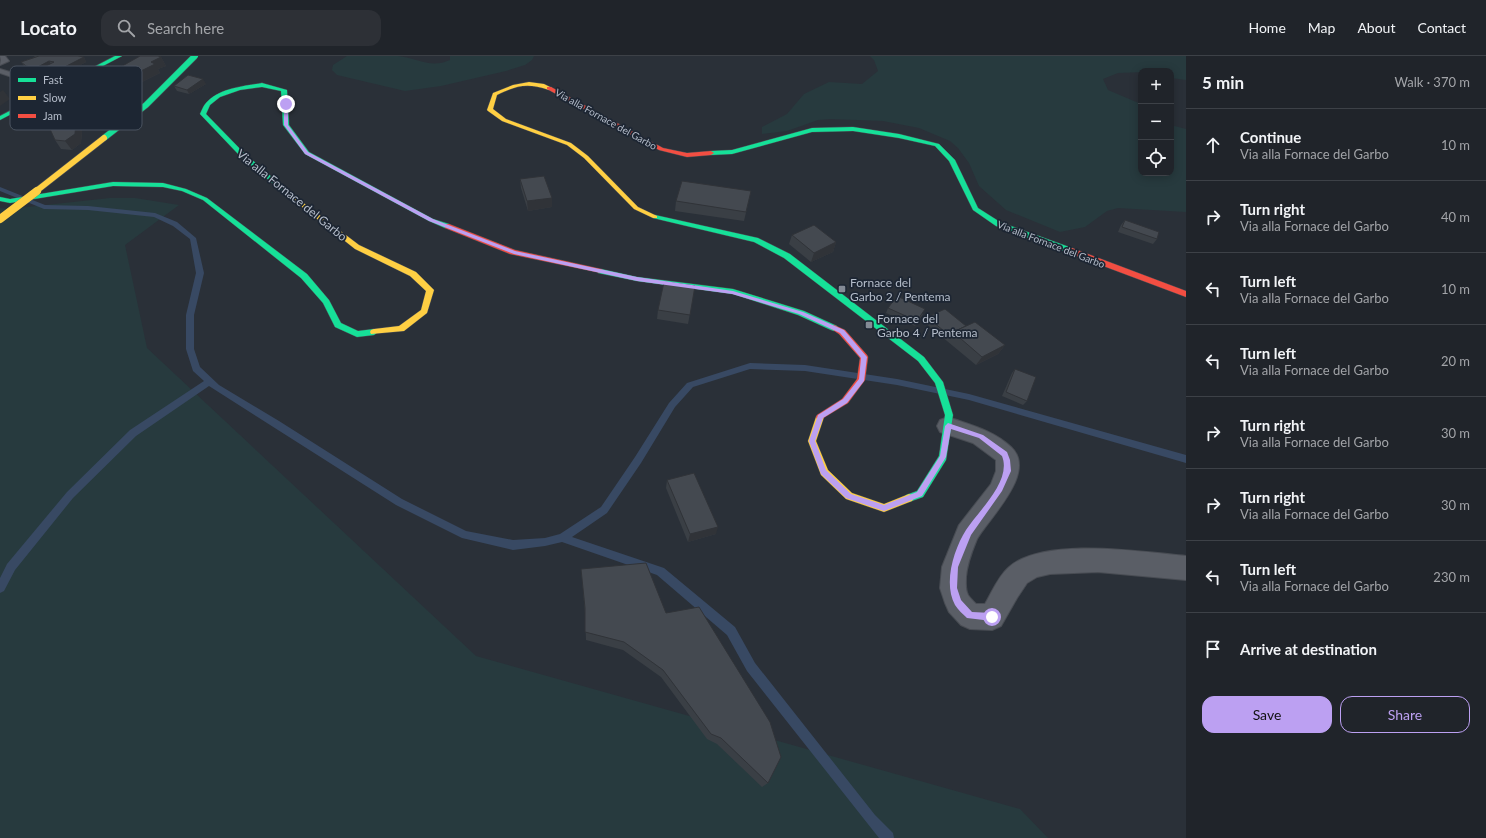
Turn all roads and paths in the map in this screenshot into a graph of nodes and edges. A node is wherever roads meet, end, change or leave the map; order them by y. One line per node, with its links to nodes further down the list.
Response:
1 (1, 56): 4 (lane)
2 (119, 56): 5 (main road)
3 (196, 56): 8 (main road, bridge)
4 (0, 63)
5 (100, 66)
6 (0, 71): 7 (lane)
7 (10, 74)
8 (142, 108)
9 (10, 113): 10 (main road)
10 (0, 118)
11 (115, 130): 13 (main road, bridge)
12 (0, 199): 15 (main road, Via alla Fornace del Garbo)
13 (0, 219)
14 (1186, 294): 15 (main road, Via alla Fornace del Garbo)
15 (948, 426): 16 (street)
16 (1186, 568)

